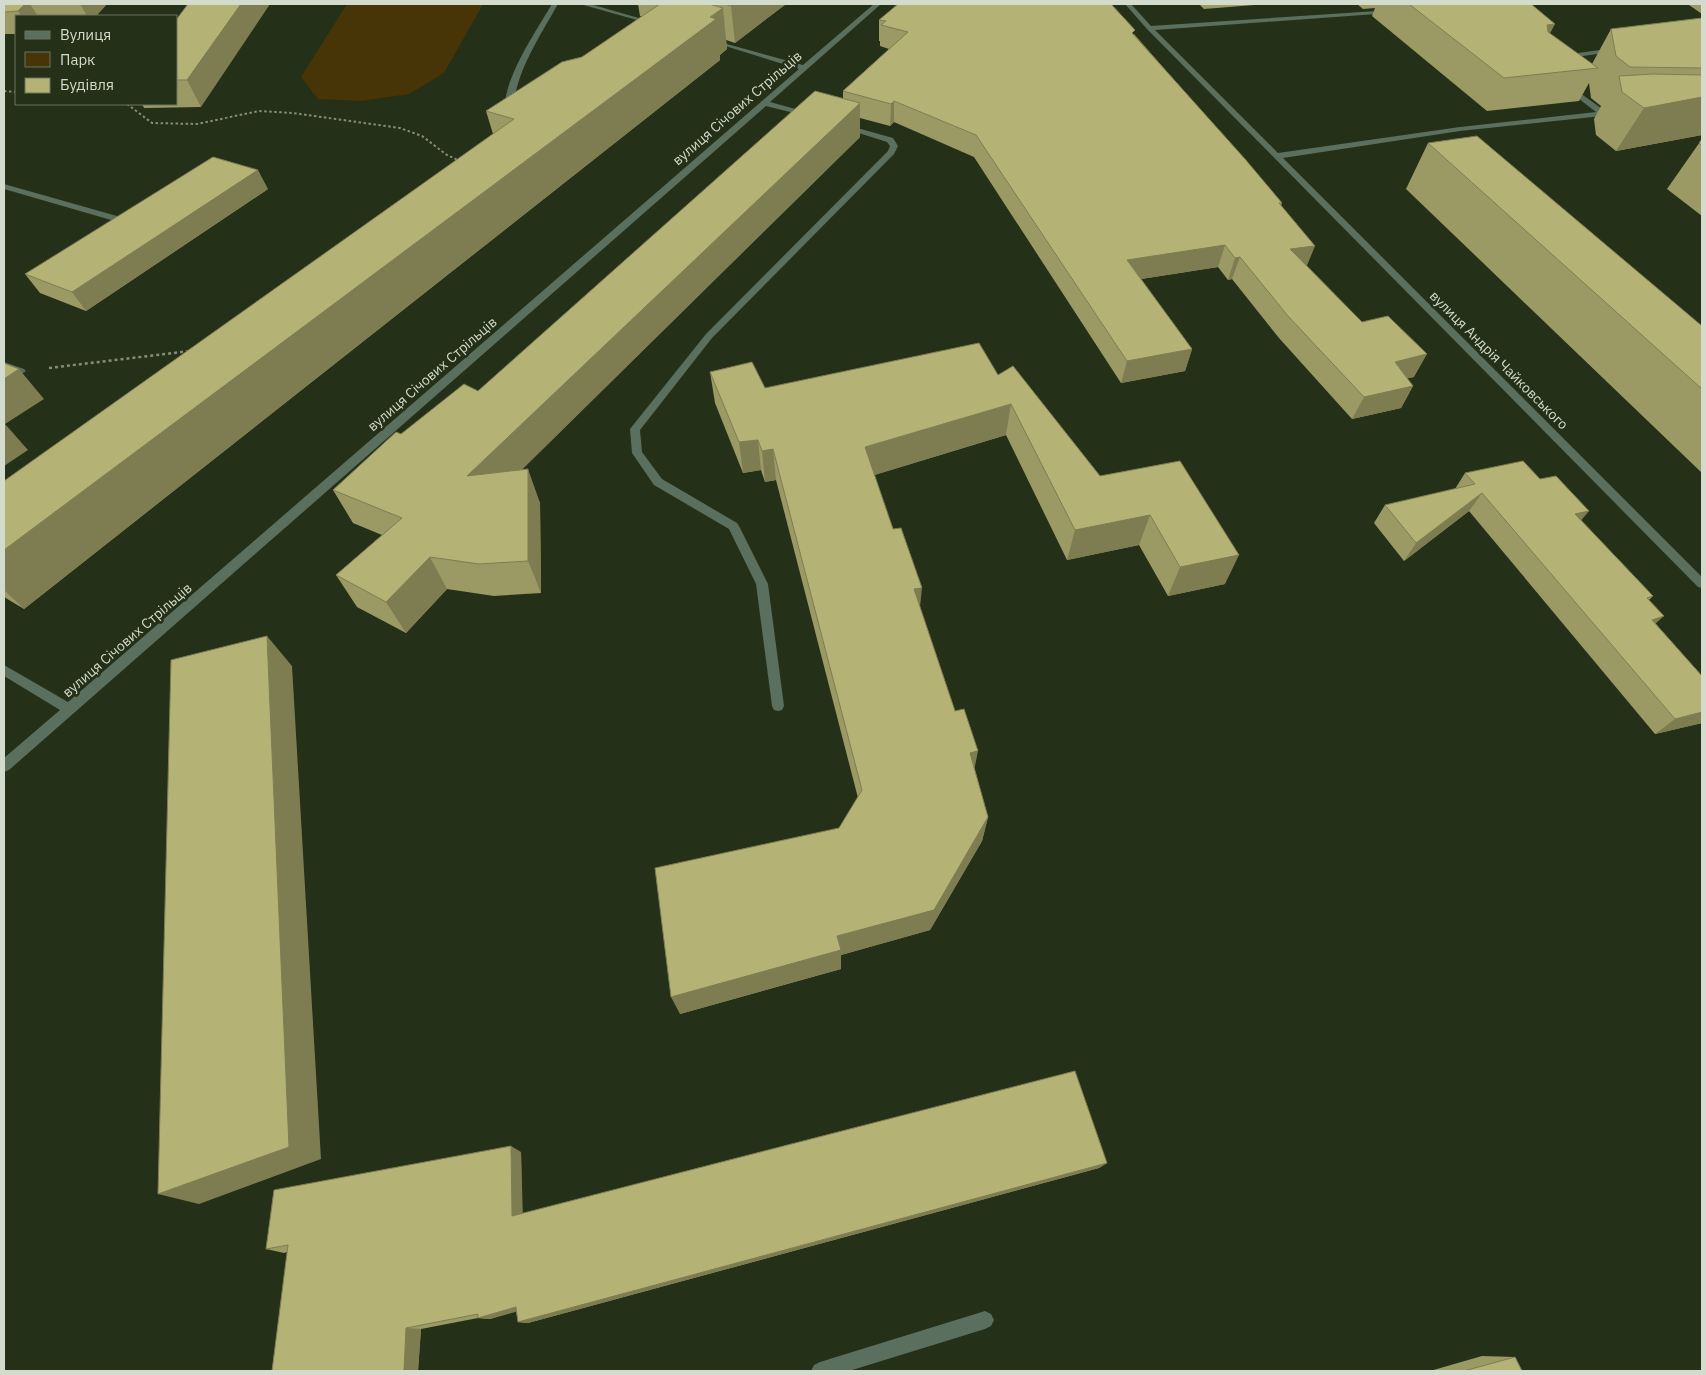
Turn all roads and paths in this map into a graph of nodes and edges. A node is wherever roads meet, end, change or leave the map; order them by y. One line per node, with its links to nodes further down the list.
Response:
1 (555, 4): 17 (street)
2 (583, 4): 6 (street)
3 (878, 4): 11 (street, вулиця Січових Стрільців)
4 (1128, 4): 7 (street, вулиця Андрія Чайковського)
5 (1398, 10): 7 (street)
6 (662, 26)
7 (1149, 28): 22 (street, вулиця Андрія Чайковського)
8 (706, 39): 11 (street)
9 (1624, 49): 10 (street)
10 (1555, 58)
11 (804, 68): 13 (street, вулиця Січових Стрільців)
12 (1565, 84): 15 (street)
13 (764, 103): 18 (street); 32 (street, вулиця Січових Стрільців)
14 (128, 105): 23 (path)
15 (1602, 113): 16 (street); 20 (street)
16 (1620, 113)
17 (509, 114)
18 (819, 118)
19 (837, 124): 31 (street)
20 (1460, 129): 21 (street); 22 (street)
21 (1467, 135)
22 (1277, 156): 29 (street, вулиця Андрія Чайковського)
23 (465, 162)
24 (4, 186): 25 (street)
25 (128, 222)
26 (190, 351): 28 (path)
27 (4, 365): 28 (street)
28 (21, 371)
29 (1702, 584)
30 (4, 670): 32 (street)
31 (778, 706)
32 (69, 709): 33 (street, вулиця Січових Стрільців)
33 (4, 766)
34 (985, 1320): 35 (street)
35 (820, 1371)

